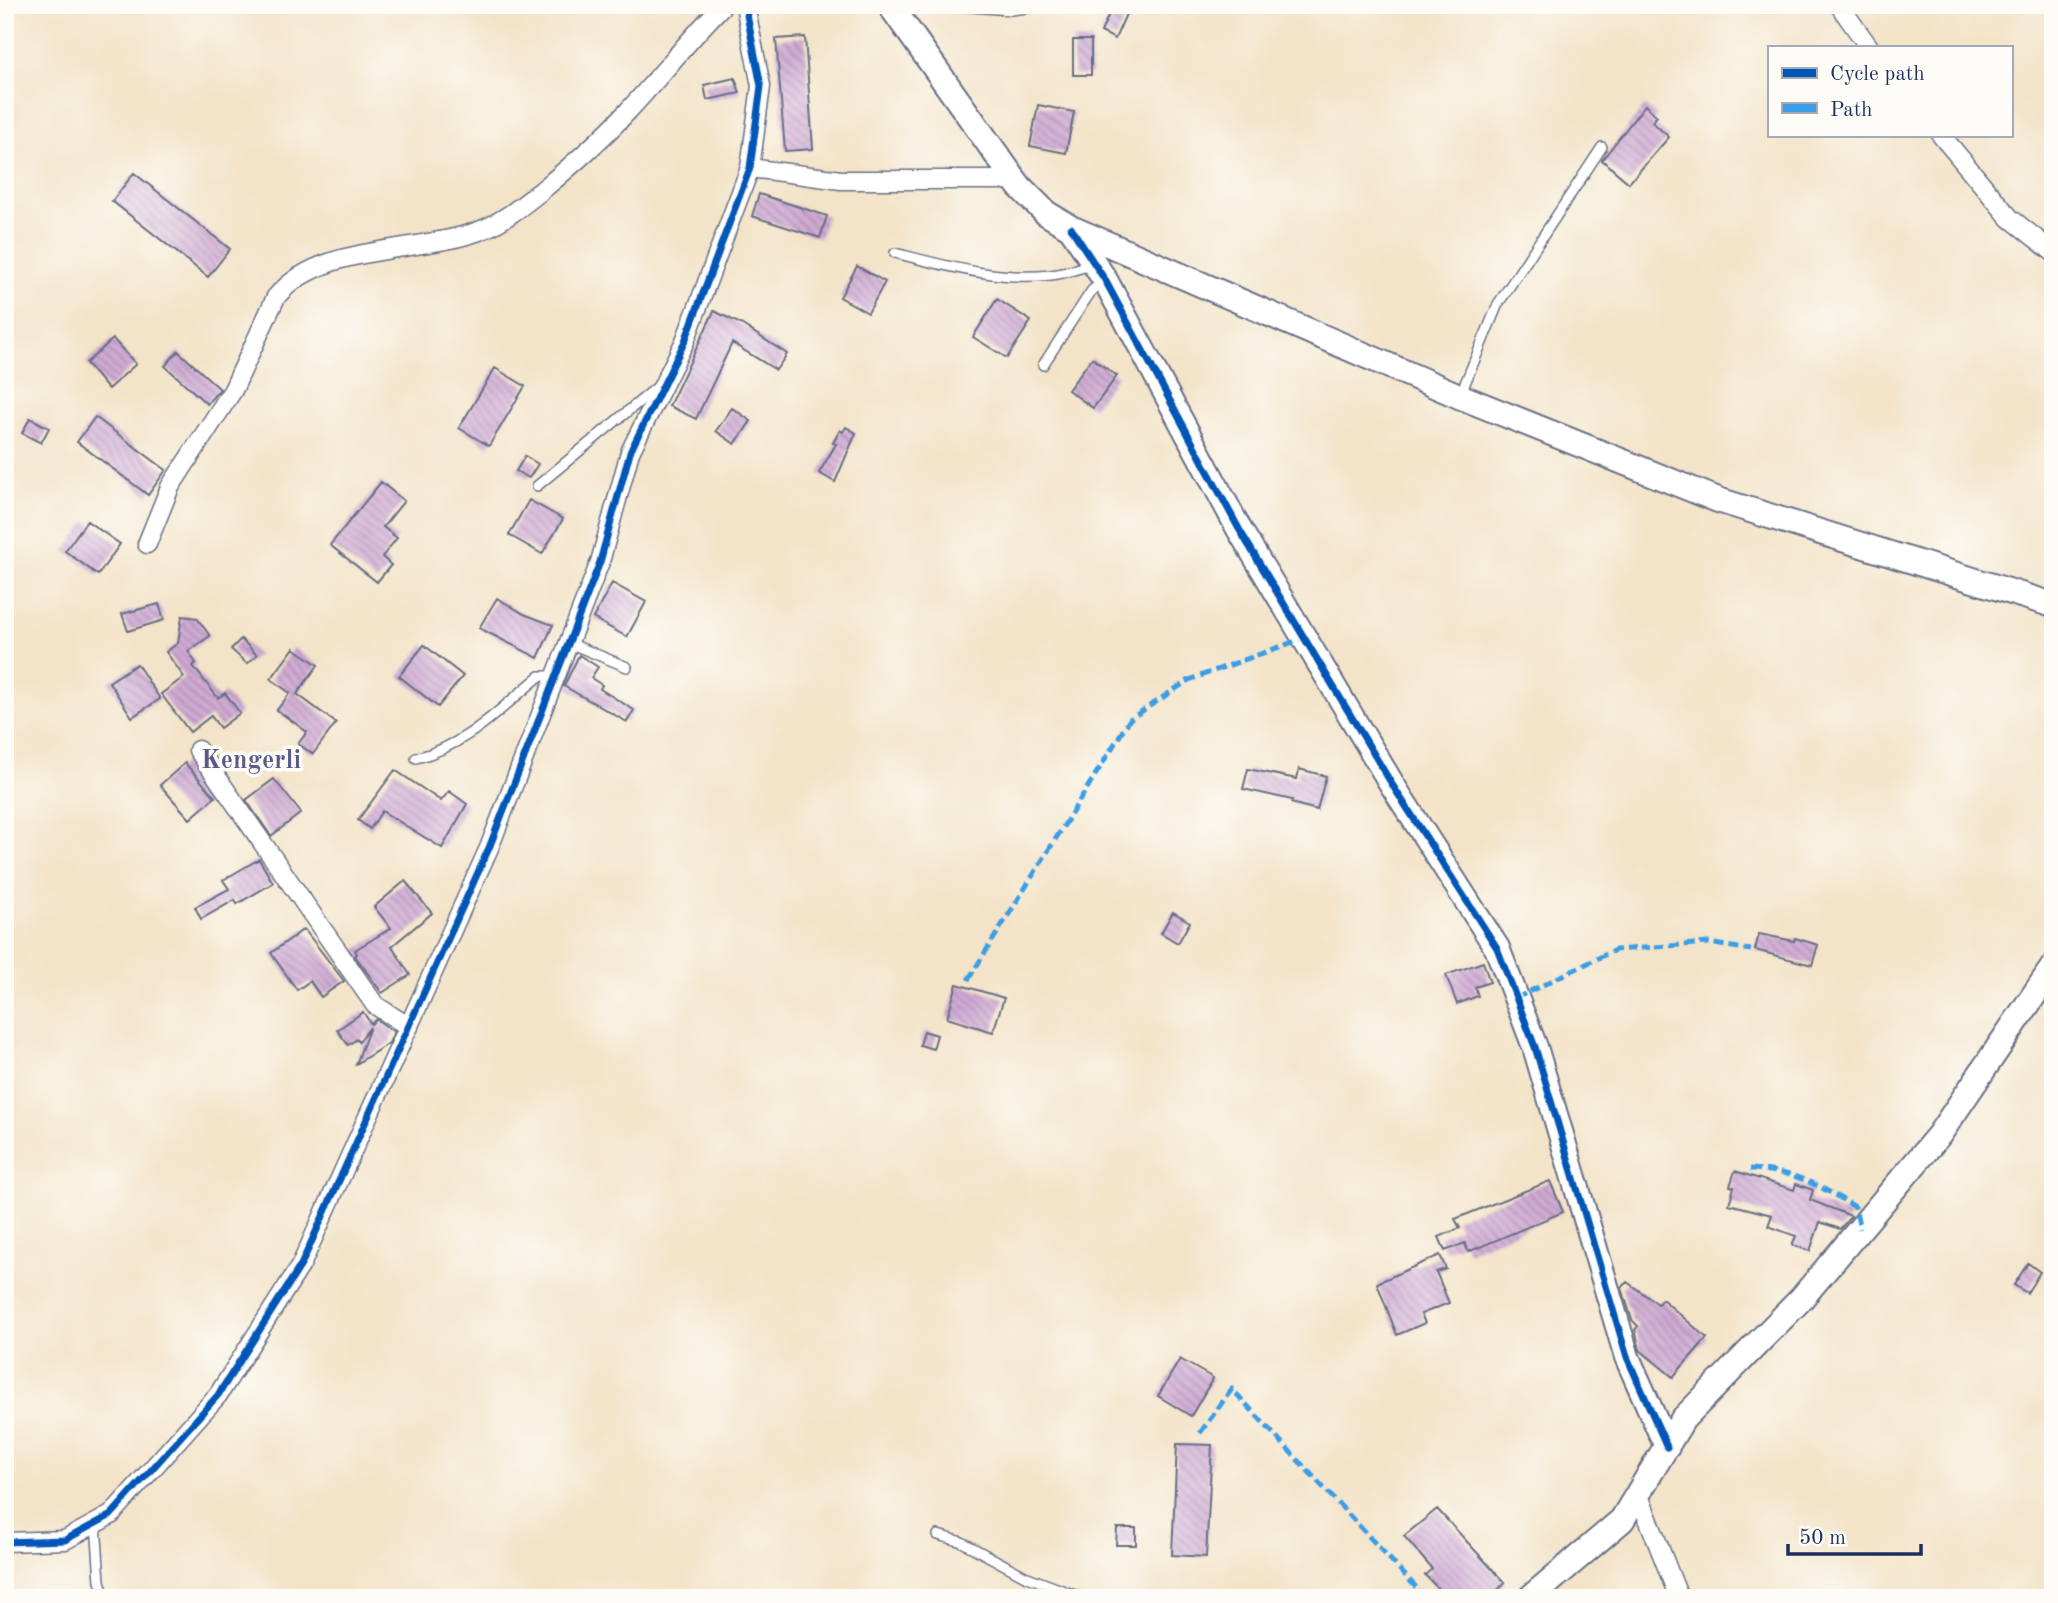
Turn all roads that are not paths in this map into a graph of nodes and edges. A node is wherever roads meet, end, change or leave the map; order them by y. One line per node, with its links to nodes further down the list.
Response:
1 (723, 5): 20 (street)
2 (745, 5): 10 (street)
3 (890, 5): 11 (street)
4 (946, 5): 5 (lane)
5 (1049, 5)
6 (1839, 5): 7 (street)
7 (1868, 46)
8 (1942, 136): 13 (street)
9 (1602, 147): 18 (lane)
10 (750, 168): 11 (street); 17 (street)
11 (1015, 180): 12 (street)
12 (1071, 228): 15 (street); 18 (street)
13 (2053, 252)
14 (895, 253): 15 (lane)
15 (1100, 272): 16 (lane); 29 (street)
16 (1043, 365)
17 (666, 380): 19 (lane); 22 (street)
18 (1459, 396): 21 (street)
19 (537, 486)
20 (147, 544)
21 (2053, 605)
22 (569, 643): 23 (lane); 24 (street)
23 (627, 667)
24 (556, 676): 26 (lane); 28 (street)
25 (198, 750): 28 (street)
26 (416, 758)
27 (2053, 967): 29 (street)
28 (409, 1027): 31 (street)
29 (1667, 1447): 30 (street)
30 (1638, 1493): 36 (street); 37 (street)
31 (96, 1523): 33 (street); 34 (lane)
32 (938, 1535): 35 (lane)
33 (5, 1542)
34 (104, 1598)
35 (1083, 1598)
36 (1530, 1598)
37 (1679, 1598)

